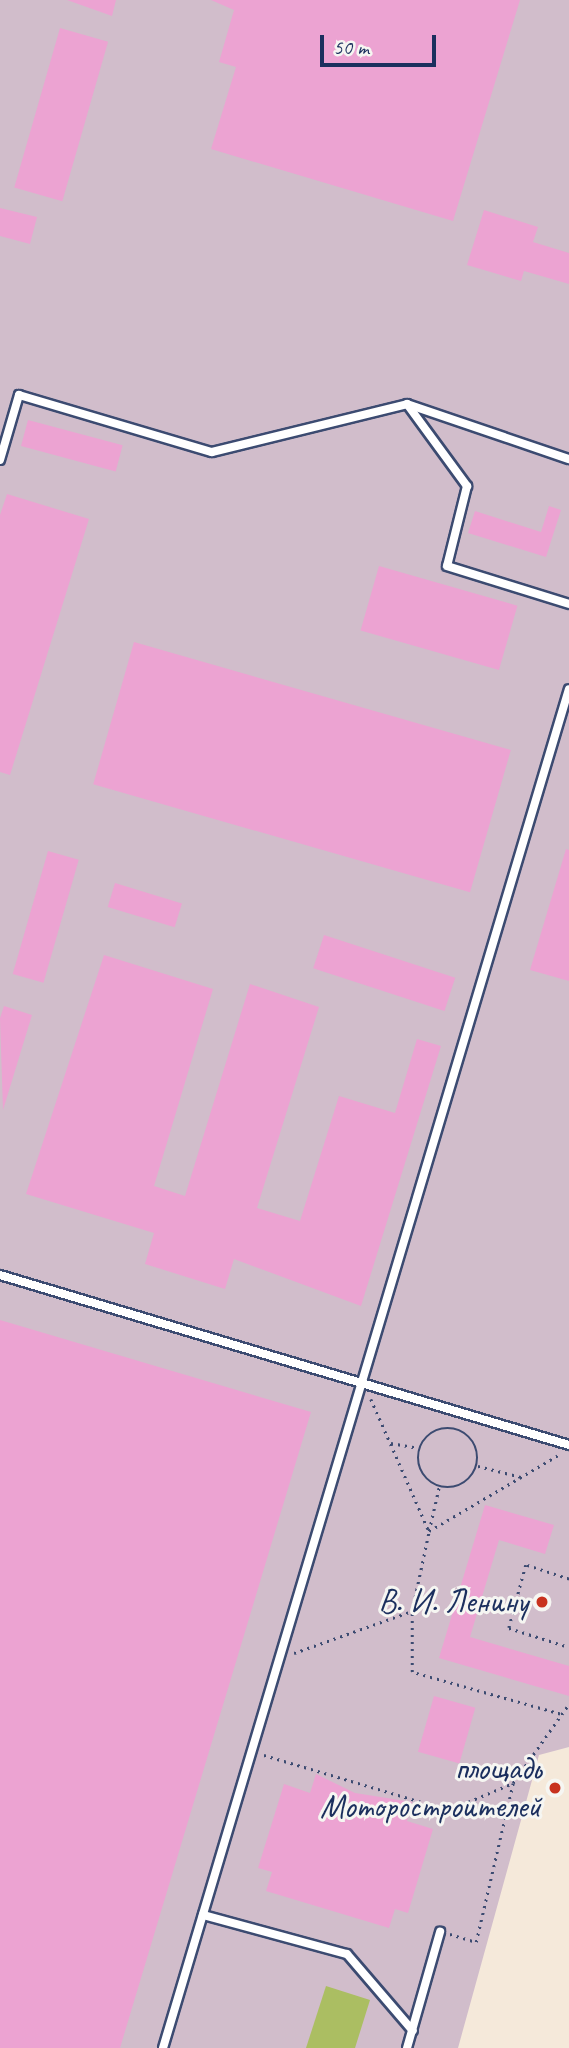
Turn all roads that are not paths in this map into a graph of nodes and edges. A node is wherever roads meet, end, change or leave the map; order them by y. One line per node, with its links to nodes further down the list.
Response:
1 (407, 404): 2 (lane); 3 (lane); 4 (lane)
2 (569, 459)
3 (0, 460)
4 (569, 604)
5 (569, 689): 7 (lane)
6 (0, 1275): 7 (lane)
7 (364, 1383): 8 (lane); 9 (lane)
8 (569, 1447)
9 (203, 1915): 11 (lane); 12 (lane)
10 (440, 1932): 11 (lane)
11 (413, 2031): 13 (lane)
12 (163, 2048)
13 (407, 2048)

